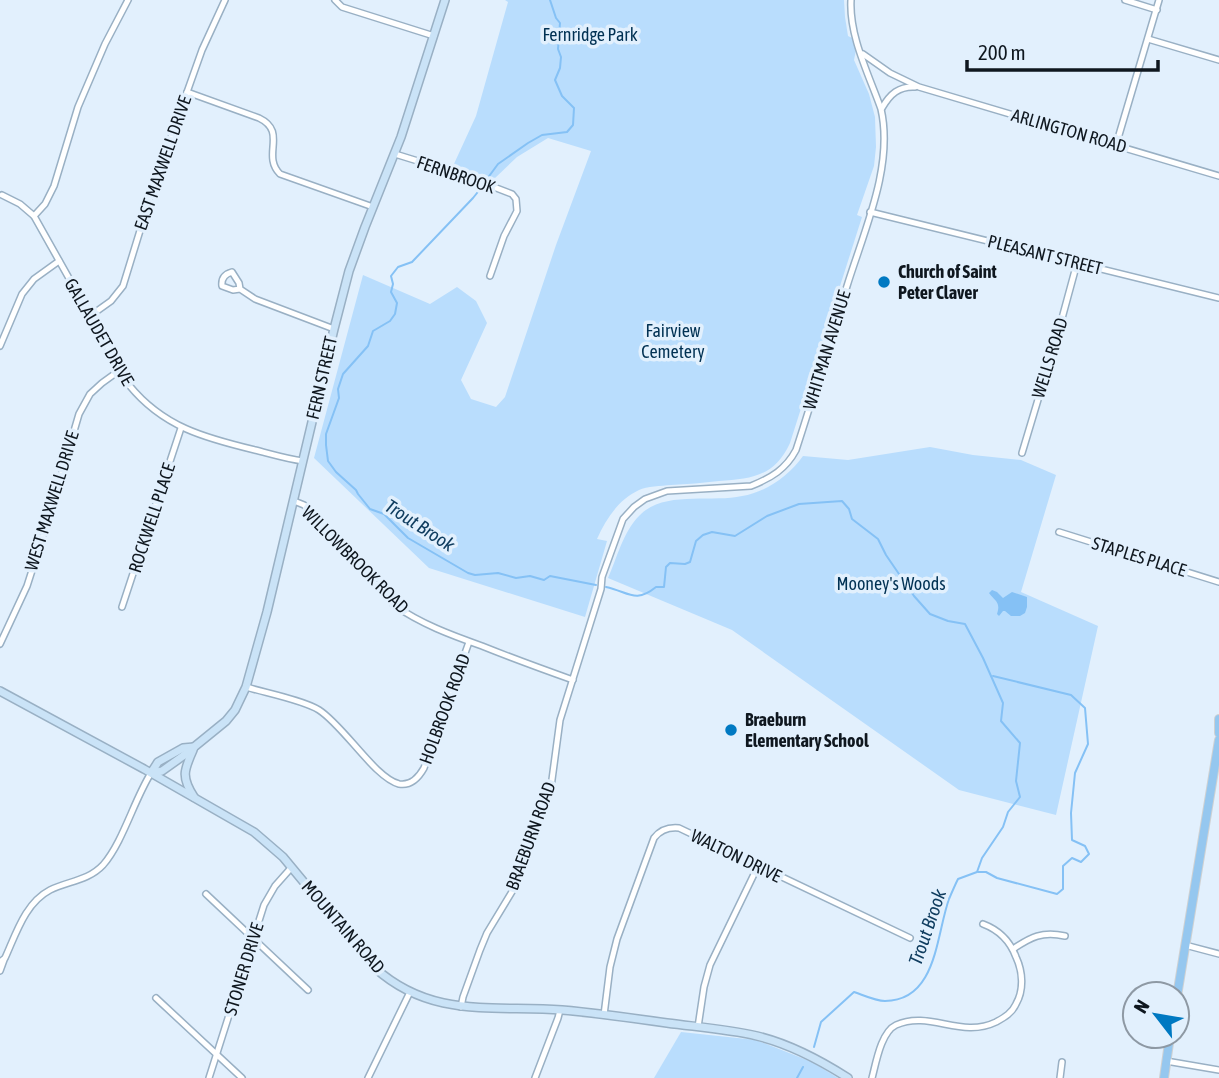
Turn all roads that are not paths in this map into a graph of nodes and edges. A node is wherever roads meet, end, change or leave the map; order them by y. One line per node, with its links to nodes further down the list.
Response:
1 (128, 0): 22 (street)
2 (225, 0): 14 (street, EAST MAXWELL DRIVE)
3 (335, 0): 9 (street)
4 (446, 0): 9 (main road, FERN STREET)
5 (850, 0): 11 (street, WHITMAN AVENUE)
6 (1125, 0): 8 (street)
7 (1159, 0): 8 (street)
8 (1157, 10): 10 (street)
9 (434, 36): 17 (main road, FERN STREET)
10 (1148, 39): 12 (street); 16 (street)
11 (861, 52): 13 (street, ARLINGTON ROAD); 15 (street, WHITMAN AVENUE)
12 (1219, 61)
13 (919, 87): 15 (street); 16 (street, ARLINGTON ROAD)
14 (187, 92): 20 (street); 28 (street, EAST MAXWELL DRIVE)
15 (881, 109): 21 (street, WHITMAN AVENUE)
16 (1116, 145): 18 (street, ARLINGTON ROAD)
17 (395, 154): 20 (main road, FERN STREET); 25 (street, FERNBROOK)
18 (1219, 176)
19 (2, 195): 22 (street, GALLAUDET DRIVE)
20 (373, 208): 29 (main road, FERN STREET)
21 (870, 212): 24 (street, PLEASANT STREET); 37 (street, WHITMAN AVENUE)
22 (34, 216): 23 (street, GALLAUDET DRIVE)
23 (58, 261): 28 (street, GALLAUDET DRIVE); 30 (street)
24 (1077, 263): 27 (street, PLEASANT STREET); 33 (street, WELLS ROAD)
25 (490, 276)
26 (240, 289): 29 (street)
27 (1219, 298)
28 (90, 316): 31 (street, GALLAUDET DRIVE)
29 (334, 328): 34 (main road, FERN STREET)
30 (0, 346)
31 (120, 370): 32 (street, GALLAUDET DRIVE); 41 (street, WEST MAXWELL DRIVE)
32 (181, 428): 34 (street, GALLAUDET DRIVE); 39 (street, ROCKWELL PLACE)
33 (1021, 453)
34 (303, 461): 35 (main road, FERN STREET)
35 (294, 501): 40 (street, WILLOWBROOK ROAD); 43 (main road, FERN STREET)
36 (1059, 532): 38 (street, STAPLES PLACE)
37 (602, 577): 42 (street, BRAEBURN ROAD)
38 (1219, 582)
39 (122, 607)
40 (470, 642): 42 (street, WILLOWBROOK ROAD); 43 (street, HOLBROOK ROAD)
41 (0, 644)
42 (573, 680): 67 (street, BRAEBURN ROAD)
43 (246, 687): 48 (main road, FERN STREET)
44 (0, 691): 49 (main road, MOUNTAIN ROAD)
45 (1219, 719): 46 (main road)
46 (1219, 733)
47 (1219, 740): 58 (main road)
48 (194, 747): 49 (main road, FERN STREET); 50 (main road)
49 (151, 773): 50 (main road, MOUNTAIN ROAD); 61 (street)
50 (195, 797): 52 (main road, MOUNTAIN ROAD)
51 (758, 866): 57 (street, WALTON DRIVE); 69 (street, WALTON DRIVE); 70 (street)
52 (291, 868): 56 (street, STONER DRIVE); 65 (main road, MOUNTAIN ROAD)
53 (206, 894): 56 (street)
54 (983, 923): 59 (street)
55 (1065, 936): 59 (street)
56 (253, 937): 64 (street); 72 (street, STONER DRIVE)
57 (911, 938)
58 (1185, 945): 60 (street); 63 (main road)
59 (1013, 949): 81 (street)
60 (1219, 954)
61 (2, 960): 62 (street)
62 (0, 971)
63 (1180, 980)
64 (308, 990)
65 (410, 992): 67 (main road, MOUNTAIN ROAD); 78 (street)
66 (156, 998): 72 (street)
67 (461, 1007): 68 (main road, MOUNTAIN ROAD)
68 (559, 1010): 69 (main road, MOUNTAIN ROAD); 79 (street)
69 (604, 1015): 70 (main road, MOUNTAIN ROAD)
70 (698, 1027): 80 (main road, MOUNTAIN ROAD)
71 (1168, 1050): 73 (main road)
72 (218, 1054): 76 (street, STONER DRIVE); 77 (street)
73 (1166, 1061): 75 (street); 83 (main road)
74 (1062, 1062): 82 (street)
75 (1219, 1070)
76 (209, 1078)
77 (242, 1078)
78 (368, 1078)
79 (535, 1078)
80 (848, 1078)
81 (872, 1078)
82 (1060, 1078)
83 (1164, 1078)

